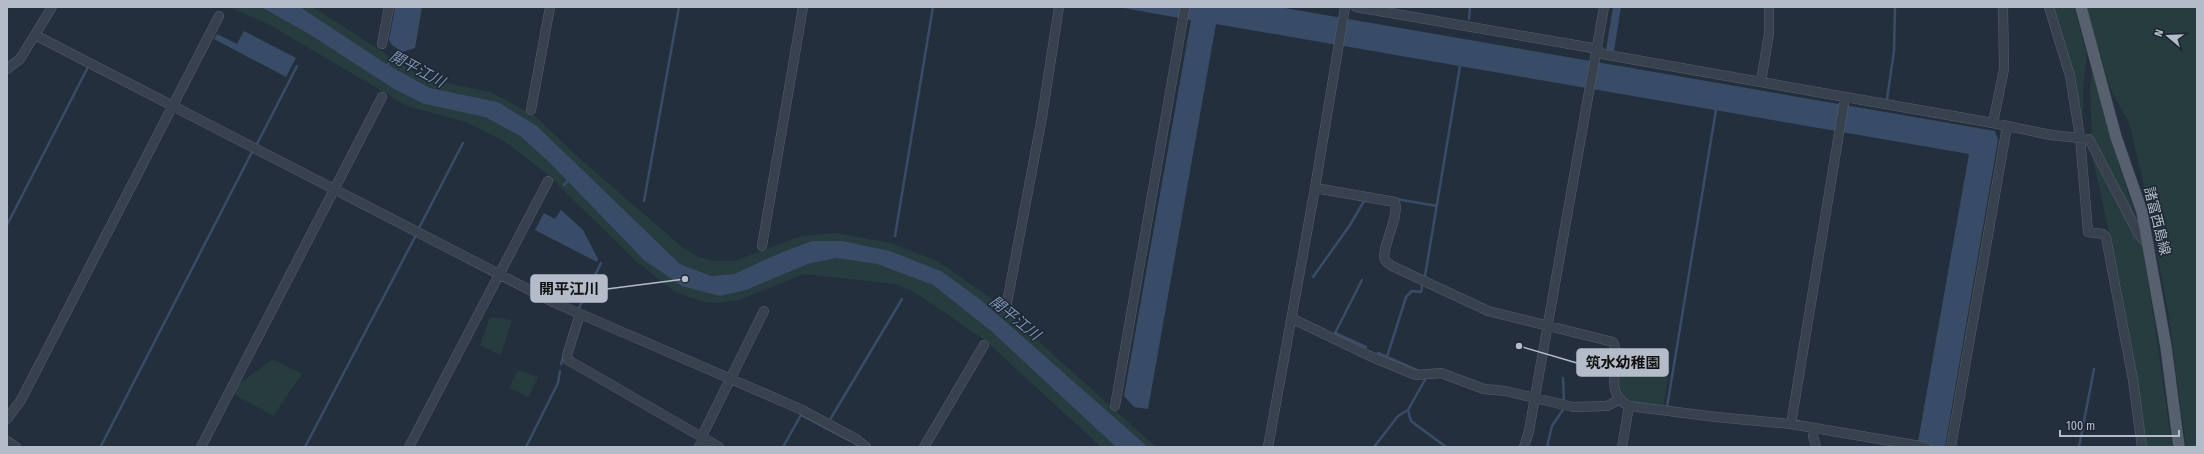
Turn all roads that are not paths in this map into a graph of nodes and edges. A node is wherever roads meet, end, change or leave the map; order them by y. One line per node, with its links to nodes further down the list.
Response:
1 (52, 7): 15 (street)
2 (388, 7): 16 (street)
3 (550, 7): 23 (street)
4 (803, 7): 30 (street)
5 (1059, 7): 33 (street)
6 (1185, 7): 42 (street)
7 (1356, 7): 17 (street)
8 (1604, 7): 17 (street)
9 (1769, 7): 19 (street)
10 (2003, 7): 24 (street)
11 (2048, 7): 26 (street)
12 (2081, 7): 31 (main road, 諸富西島線)
13 (1344, 12): 28 (street)
14 (219, 16): 22 (street)
15 (35, 35): 18 (street); 22 (street)
16 (382, 44)
17 (1598, 49): 19 (street); 37 (street)
18 (7, 69)
19 (1761, 82): 21 (street)
20 (382, 97): 29 (street)
21 (1845, 100): 24 (street); 45 (street)
22 (172, 106): 29 (street); 44 (street)
23 (531, 110)
24 (1993, 122): 25 (street)
25 (2007, 126): 26 (street); 63 (street)
26 (2080, 137): 31 (street); 64 (street)
27 (548, 181): 32 (street)
28 (1315, 188): 36 (street); 37 (street)
29 (333, 189): 32 (street); 52 (street)
30 (762, 246)
31 (2149, 246): 65 (main road, 諸富西島線)
32 (499, 275): 35 (street); 53 (street)
33 (1006, 308)
34 (764, 311): 39 (street)
35 (580, 314): 39 (street); 47 (street)
36 (1291, 318): 40 (street); 58 (street)
37 (1548, 326): 40 (street); 41 (street)
38 (984, 345): 57 (street)
39 (729, 379): 47 (street); 49 (street)
40 (1535, 397): 41 (street); 59 (street)
41 (1619, 400): 43 (street)
42 (1115, 406)
43 (1629, 406): 45 (street); 60 (street)
44 (7, 419)
45 (1791, 424): 46 (street)
46 (1814, 428): 50 (street); 61 (street)
47 (703, 437): 54 (street); 55 (street)
48 (7, 441): 51 (street)
49 (854, 443): 56 (street)
50 (1912, 446): 62 (street)
51 (16, 447)
52 (200, 447)
53 (409, 447)
54 (699, 447)
55 (719, 447)
56 (866, 447)
57 (924, 447)
58 (1268, 447)
59 (1524, 447)
60 (1622, 447)
61 (1816, 447)
62 (1926, 447)
63 (1951, 447)
64 (2142, 447)
65 (2179, 447)

